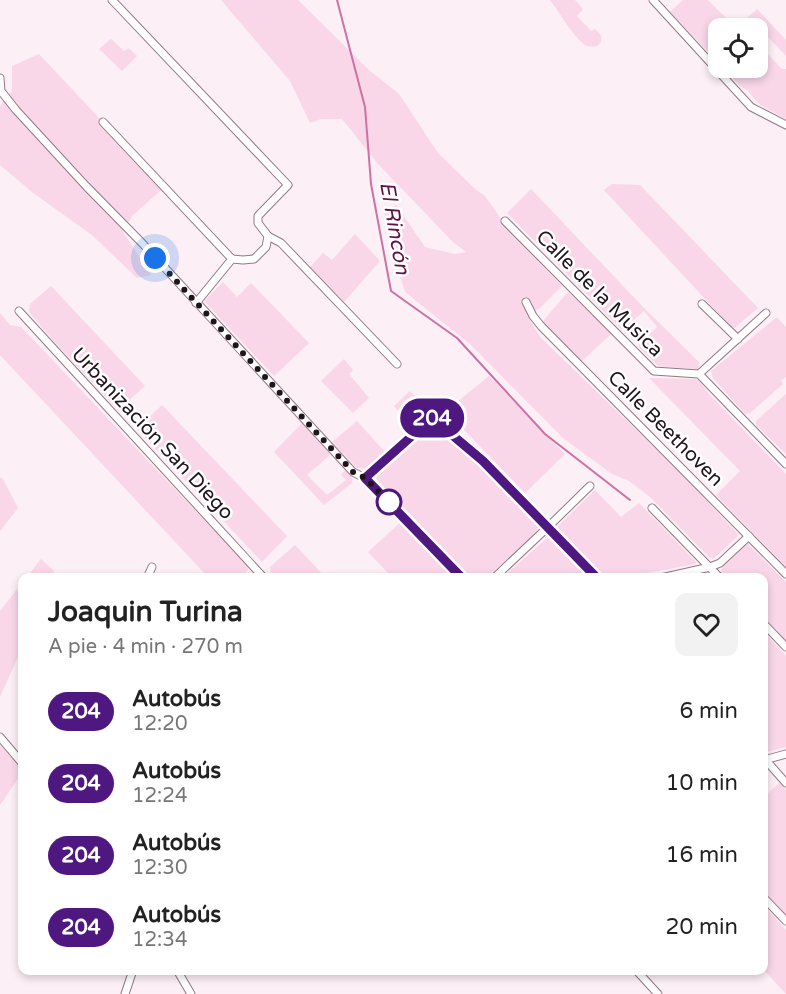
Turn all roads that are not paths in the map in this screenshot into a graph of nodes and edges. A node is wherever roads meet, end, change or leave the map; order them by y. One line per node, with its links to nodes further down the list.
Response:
1 (112, 0): 7 (street)
2 (653, 0): 5 (street)
3 (0, 78): 10 (street)
4 (103, 122): 8 (street)
5 (786, 125)
6 (505, 221): 16 (street, Calle de la Musica)
7 (268, 236): 8 (street); 15 (street)
8 (232, 259): 10 (street)
9 (526, 302): 22 (street, Calle Beethoven)
10 (196, 303): 18 (street)
11 (702, 304): 14 (street)
12 (19, 312): 26 (street, Urbanización San Diego)
13 (766, 314): 14 (street)
14 (738, 339): 16 (street)
15 (397, 364)
16 (699, 374): 17 (street)
17 (786, 464)
18 (365, 478): 21 (street); 27 (street)
19 (590, 486): 21 (street)
20 (652, 508): 24 (street)
21 (548, 527): 28 (street); 29 (street)
22 (749, 536): 24 (street); 32 (street, Calle Beethoven)
23 (152, 567): 25 (street)
24 (710, 567): 30 (street); 31 (street)
25 (149, 573)
26 (259, 573)
27 (457, 573)
28 (499, 573)
29 (592, 573)
30 (684, 573)
31 (715, 573)
32 (786, 574)
33 (768, 628): 34 (street)
34 (786, 647)
35 (0, 736): 37 (street)
36 (786, 754): 38 (street)
37 (18, 758)
38 (768, 758)
39 (768, 763): 40 (street)
40 (786, 783)
41 (768, 902): 42 (street)
42 (786, 921)
43 (131, 975): 46 (street)
44 (180, 975): 47 (street)
45 (641, 975): 48 (street)
46 (125, 994)
47 (191, 994)
48 (658, 994)

